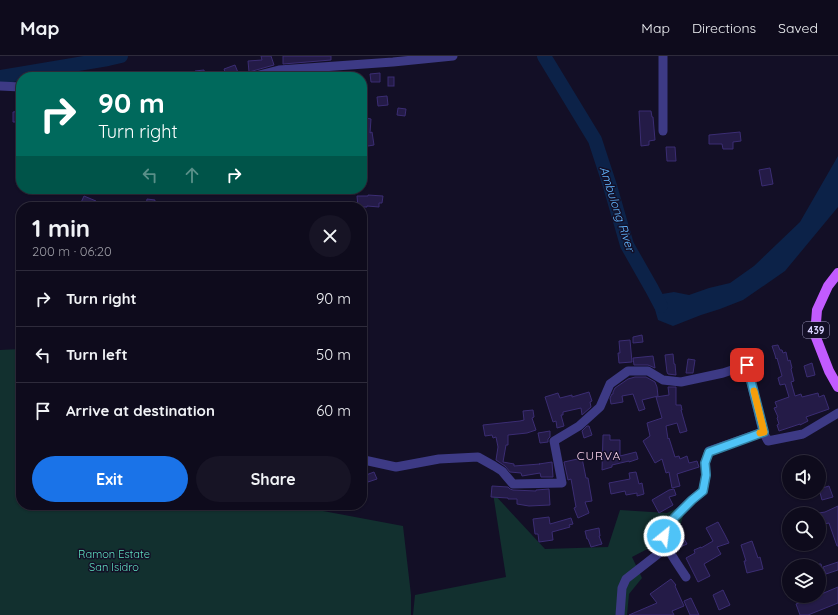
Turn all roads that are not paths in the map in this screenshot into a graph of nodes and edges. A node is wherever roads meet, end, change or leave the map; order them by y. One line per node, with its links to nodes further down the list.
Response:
1 (452, 56): 3 (street)
2 (663, 56): 6 (street)
3 (271, 72)
4 (0, 86): 5 (street)
5 (16, 87)
6 (663, 130)
7 (838, 273): 8 (main road, 439)
8 (838, 387)
9 (838, 413): 10 (street)
10 (764, 432): 11 (street); 12 (street)
11 (367, 461)
12 (667, 547): 13 (street); 14 (street)
13 (686, 577)
14 (620, 615)

